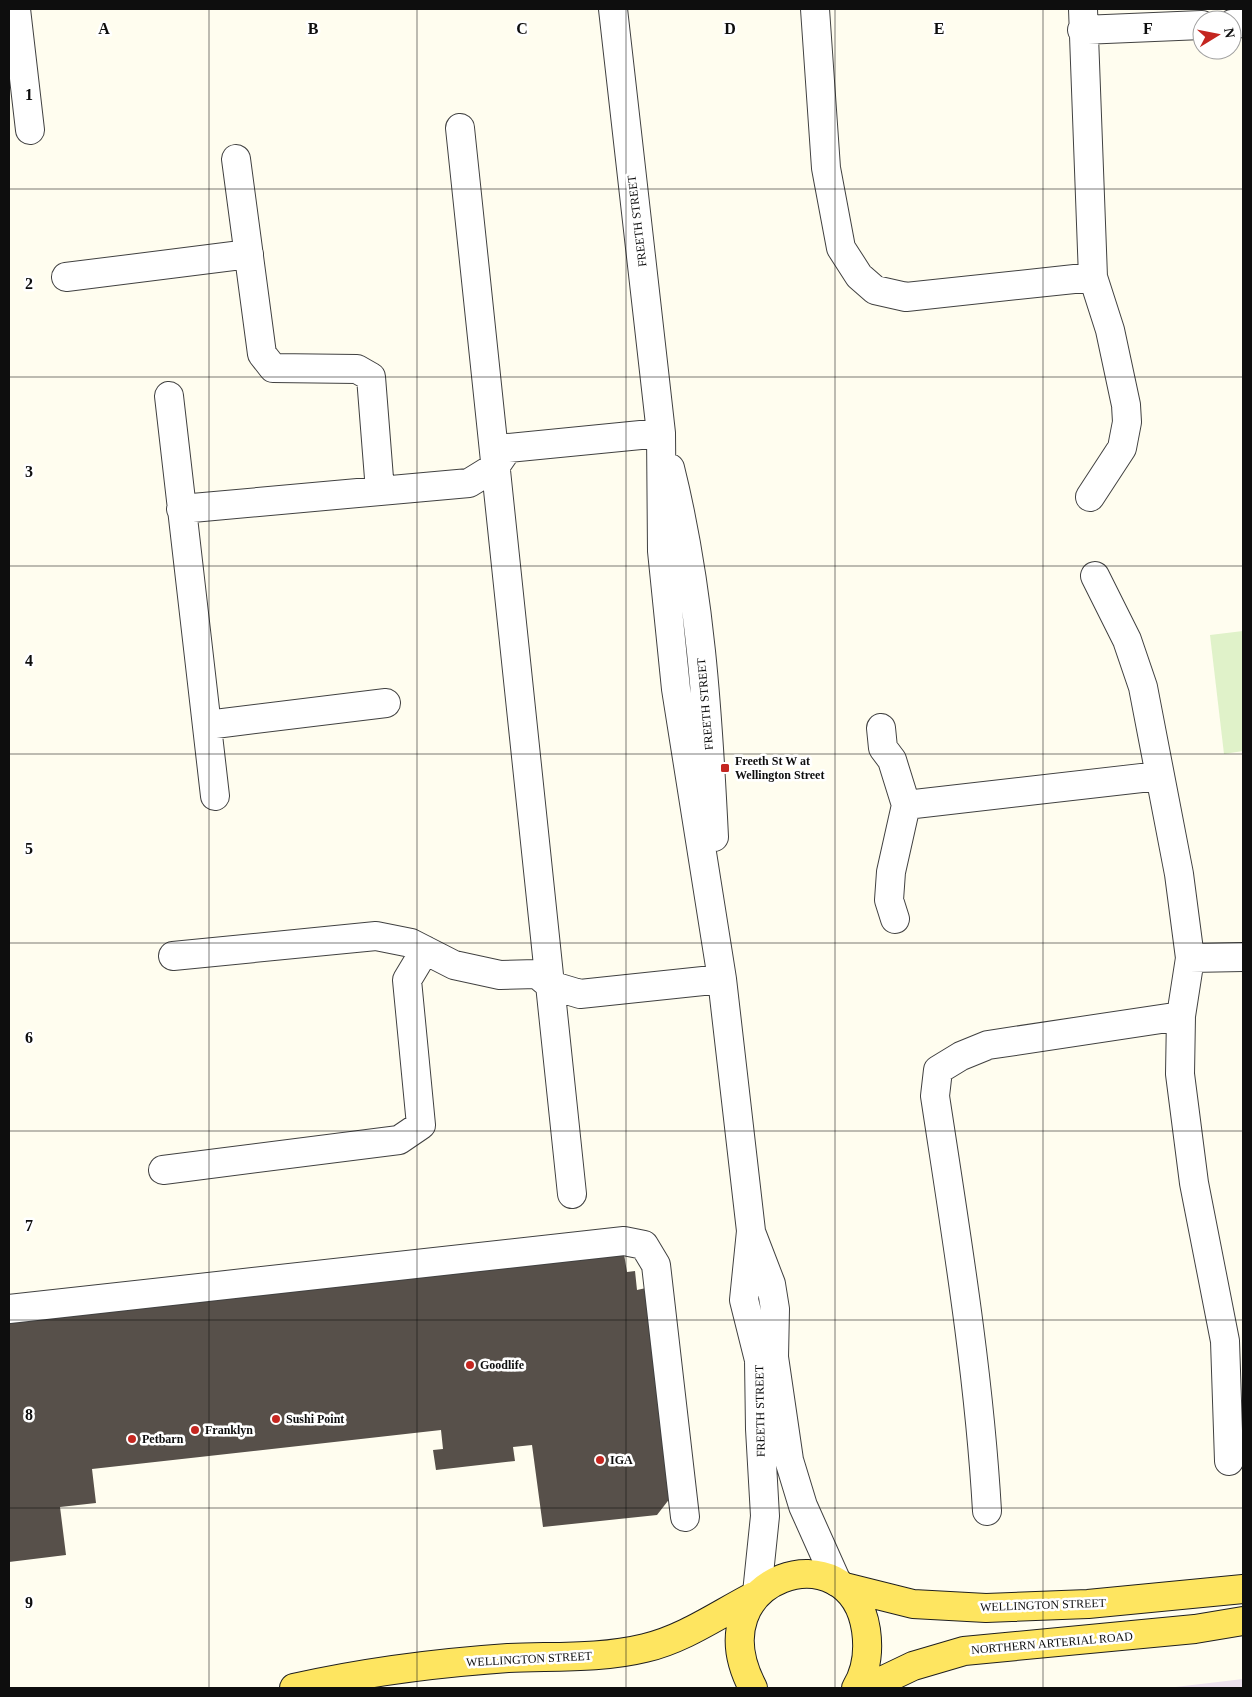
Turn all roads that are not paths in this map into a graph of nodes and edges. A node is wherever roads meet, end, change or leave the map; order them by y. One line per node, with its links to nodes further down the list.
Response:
1 (16, 9): 7 (street)
2 (613, 9): 13 (street, FREETH STREET)
3 (815, 9): 11 (street)
4 (1083, 20): 5 (street); 11 (street)
5 (1192, 25)
6 (460, 128): 14 (street)
7 (30, 130)
8 (236, 159): 9 (street)
9 (249, 254): 10 (street); 15 (street)
10 (66, 277)
11 (1093, 277): 16 (street)
12 (169, 396): 17 (street)
13 (661, 433): 14 (street); 19 (street, FREETH STREET); 20 (street, FREETH STREET)
14 (496, 467): 15 (street); 33 (street)
15 (380, 491): 17 (street)
16 (1090, 496)
17 (181, 509): 22 (street)
18 (1096, 576): 24 (street)
19 (692, 580): 20 (street); 32 (street, FREETH STREET)
20 (665, 584): 32 (street, FREETH STREET)
21 (386, 703): 22 (street)
22 (207, 725): 25 (street)
23 (880, 728): 26 (street)
24 (1159, 776): 26 (street); 31 (street)
25 (215, 796)
26 (906, 805): 27 (street)
27 (895, 919)
28 (425, 950): 29 (street); 33 (street); 35 (street)
29 (173, 956)
30 (1243, 957): 31 (street)
31 (1190, 958): 34 (street)
32 (722, 979): 33 (street); 37 (street, FREETH STREET)
33 (550, 985): 36 (street)
34 (1180, 1016): 39 (street); 40 (street)
35 (163, 1170)
36 (572, 1194)
37 (751, 1231): 42 (street, FREETH STREET); 44 (street, FREETH STREET)
38 (9, 1309): 41 (street)
39 (1229, 1460)
40 (988, 1511)
41 (685, 1517)
42 (841, 1584): 43 (main road, WELLINGTON STREET); 44 (main road, WELLINGTON STREET); 48 (main road)
43 (1243, 1589)
44 (756, 1595): 46 (main road, WELLINGTON STREET); 47 (main road)
45 (1243, 1621): 49 (main road, NORTHERN ARTERIAL ROAD)
46 (294, 1688)
47 (753, 1688)
48 (856, 1688)
49 (867, 1688)

